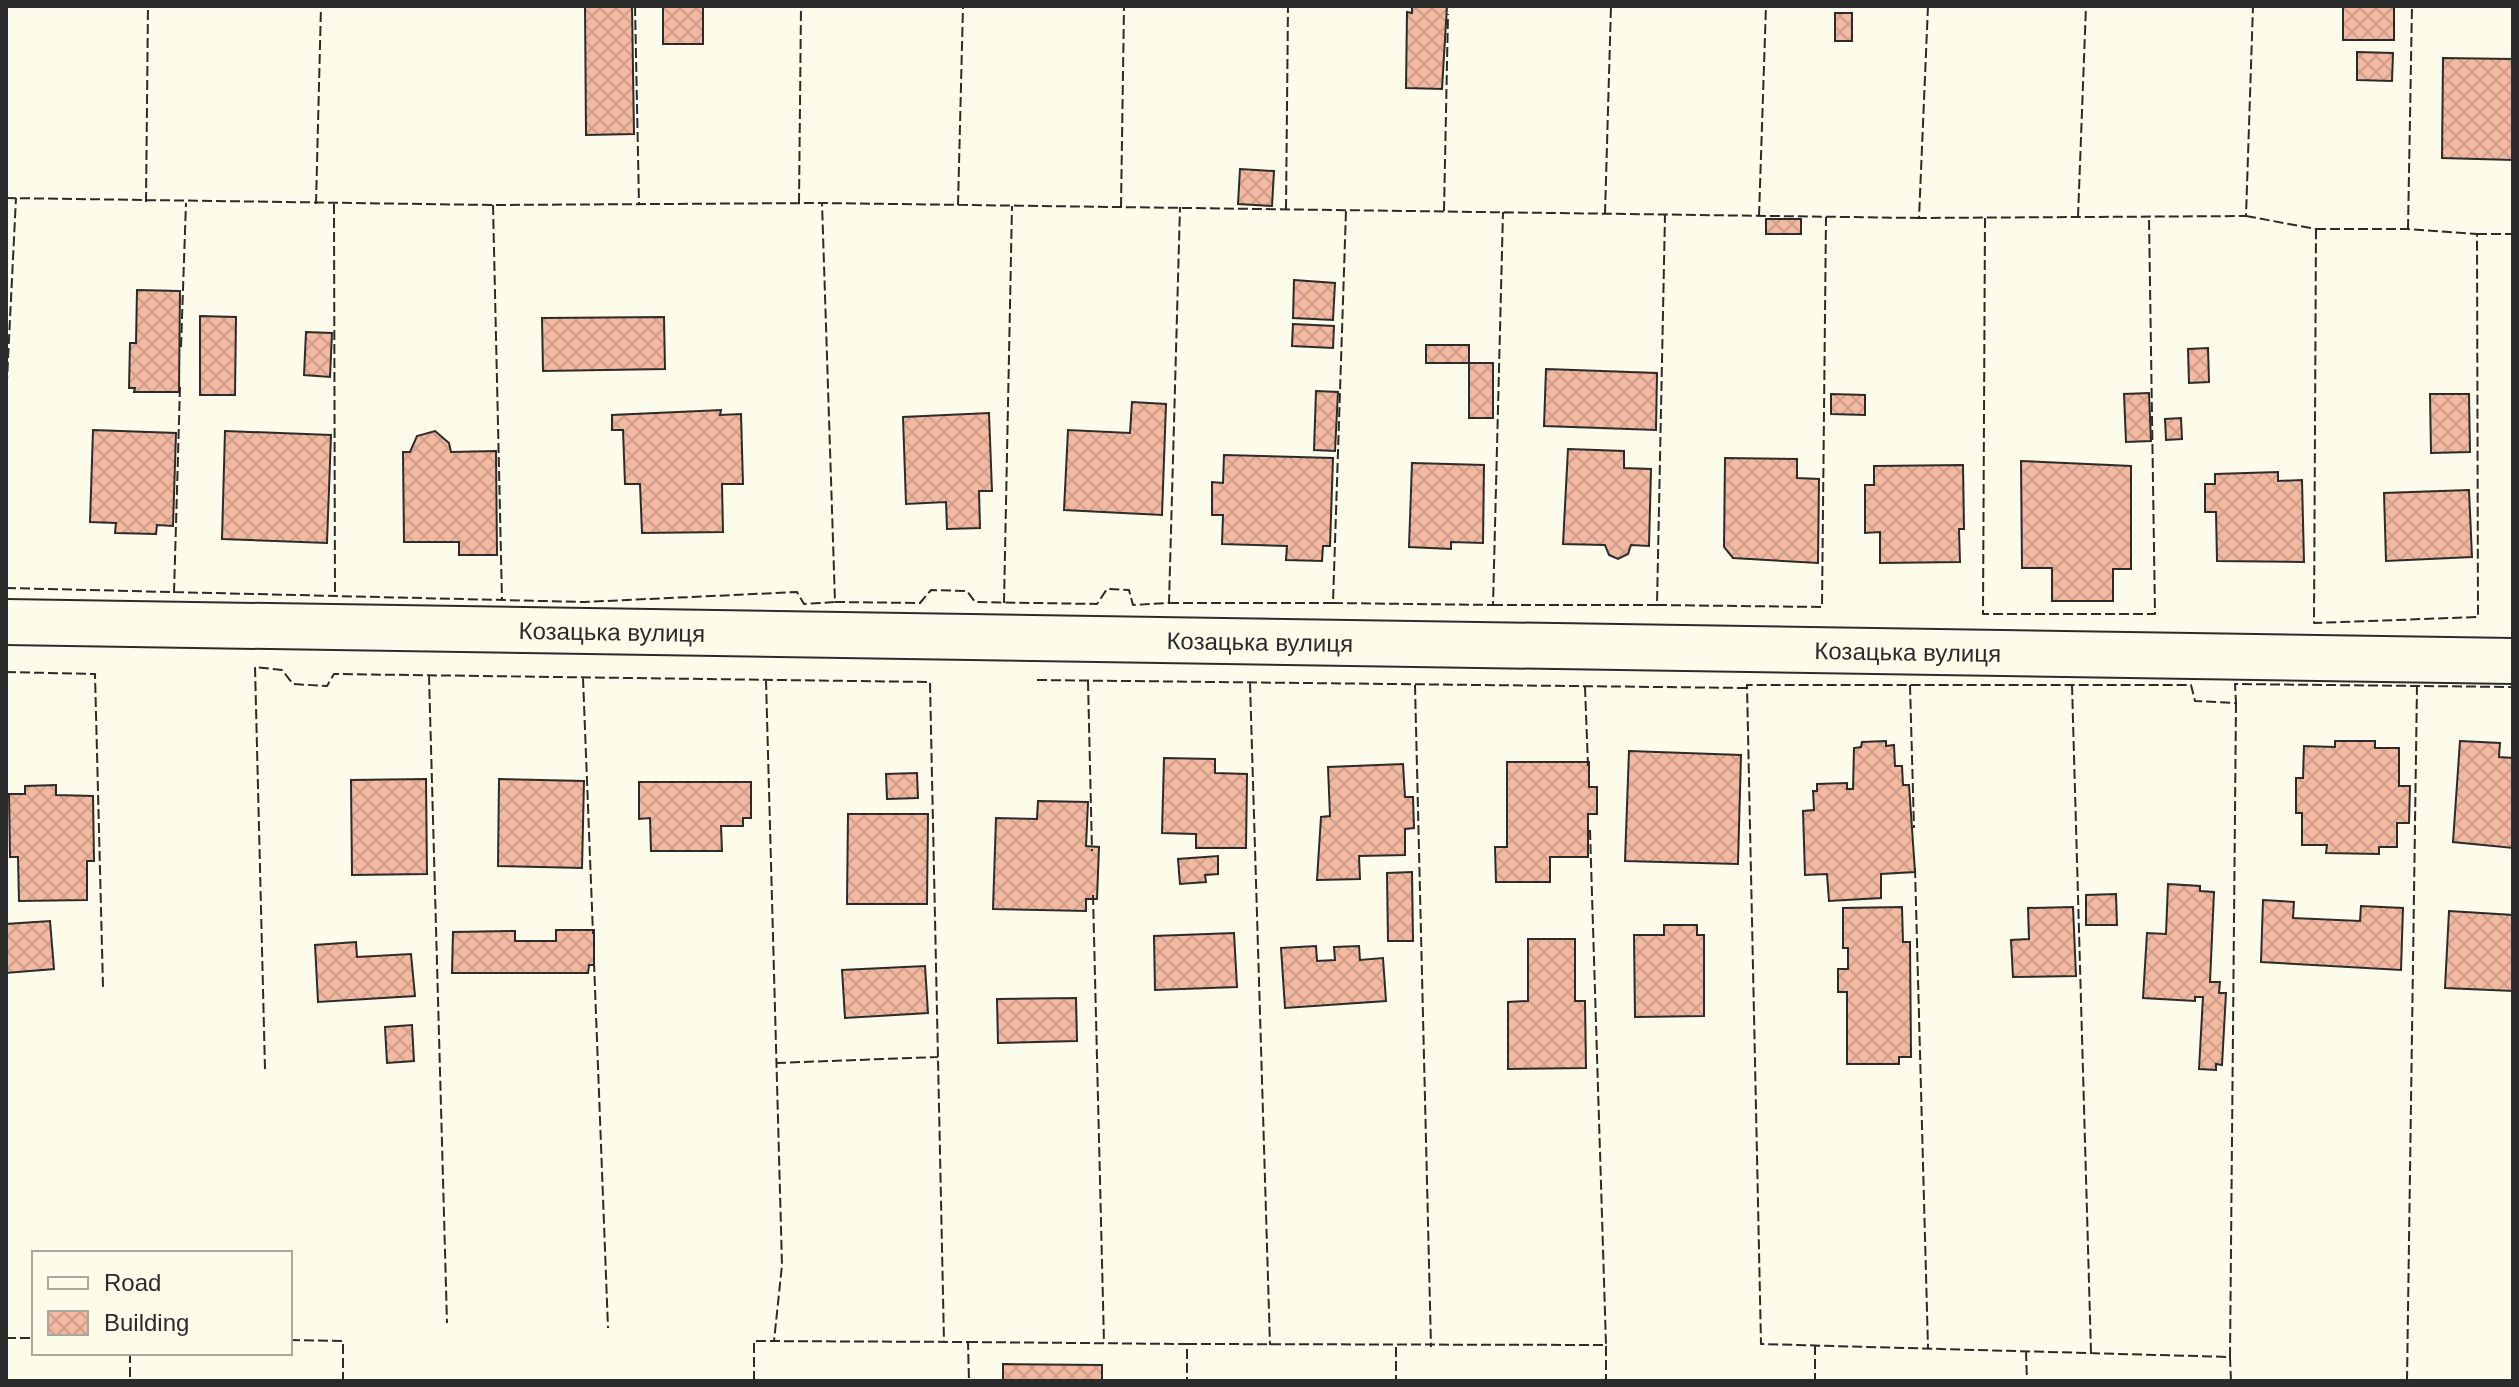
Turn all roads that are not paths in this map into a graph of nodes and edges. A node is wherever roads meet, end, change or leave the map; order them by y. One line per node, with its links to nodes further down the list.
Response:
1 (6, 622): 2 (street, Козацька вулиця)
2 (2513, 661)

